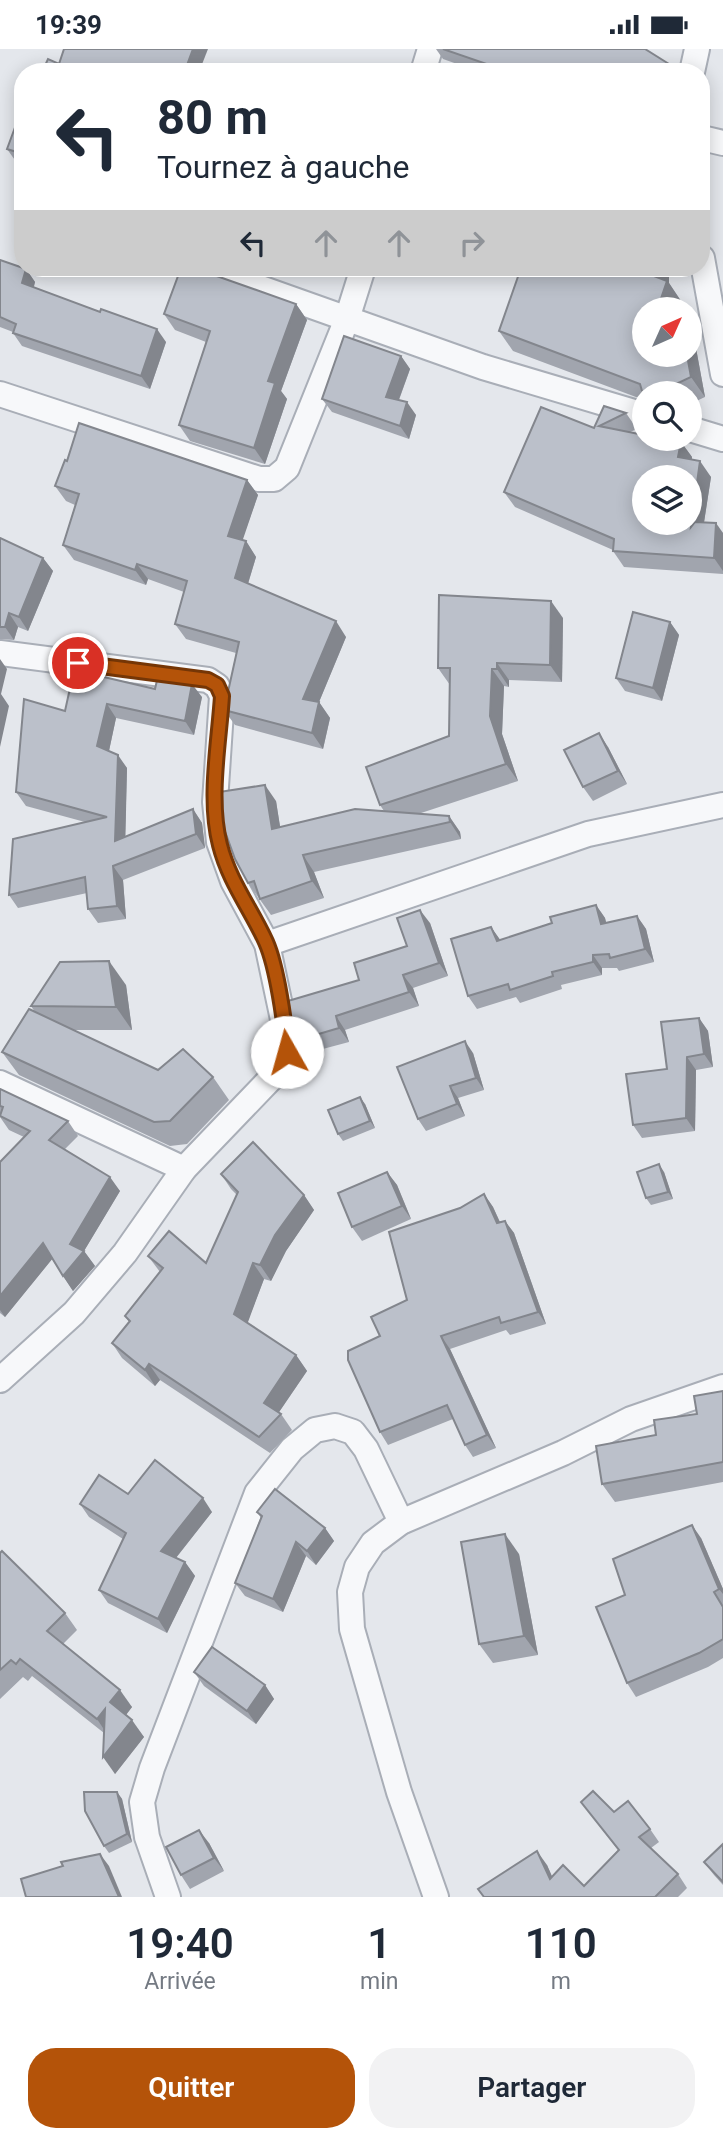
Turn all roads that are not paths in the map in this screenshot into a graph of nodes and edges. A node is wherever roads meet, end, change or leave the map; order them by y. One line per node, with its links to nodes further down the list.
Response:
1 (230, 277): 4 (street)
2 (360, 277): 4 (street)
3 (705, 277): 5 (street)
4 (347, 319): 6 (street); 7 (street)
5 (723, 373)
6 (0, 394)
7 (632, 411)
8 (702, 433): 9 (street)
9 (723, 439)
10 (0, 653): 12 (street)
11 (723, 805): 12 (street)
12 (267, 944): 14 (street)
13 (0, 1083): 14 (street)
14 (184, 1169): 15 (street)
15 (6, 1367)
16 (723, 1387): 17 (street)
17 (401, 1522): 18 (street); 19 (street)
18 (168, 1897)
19 (436, 1897)

